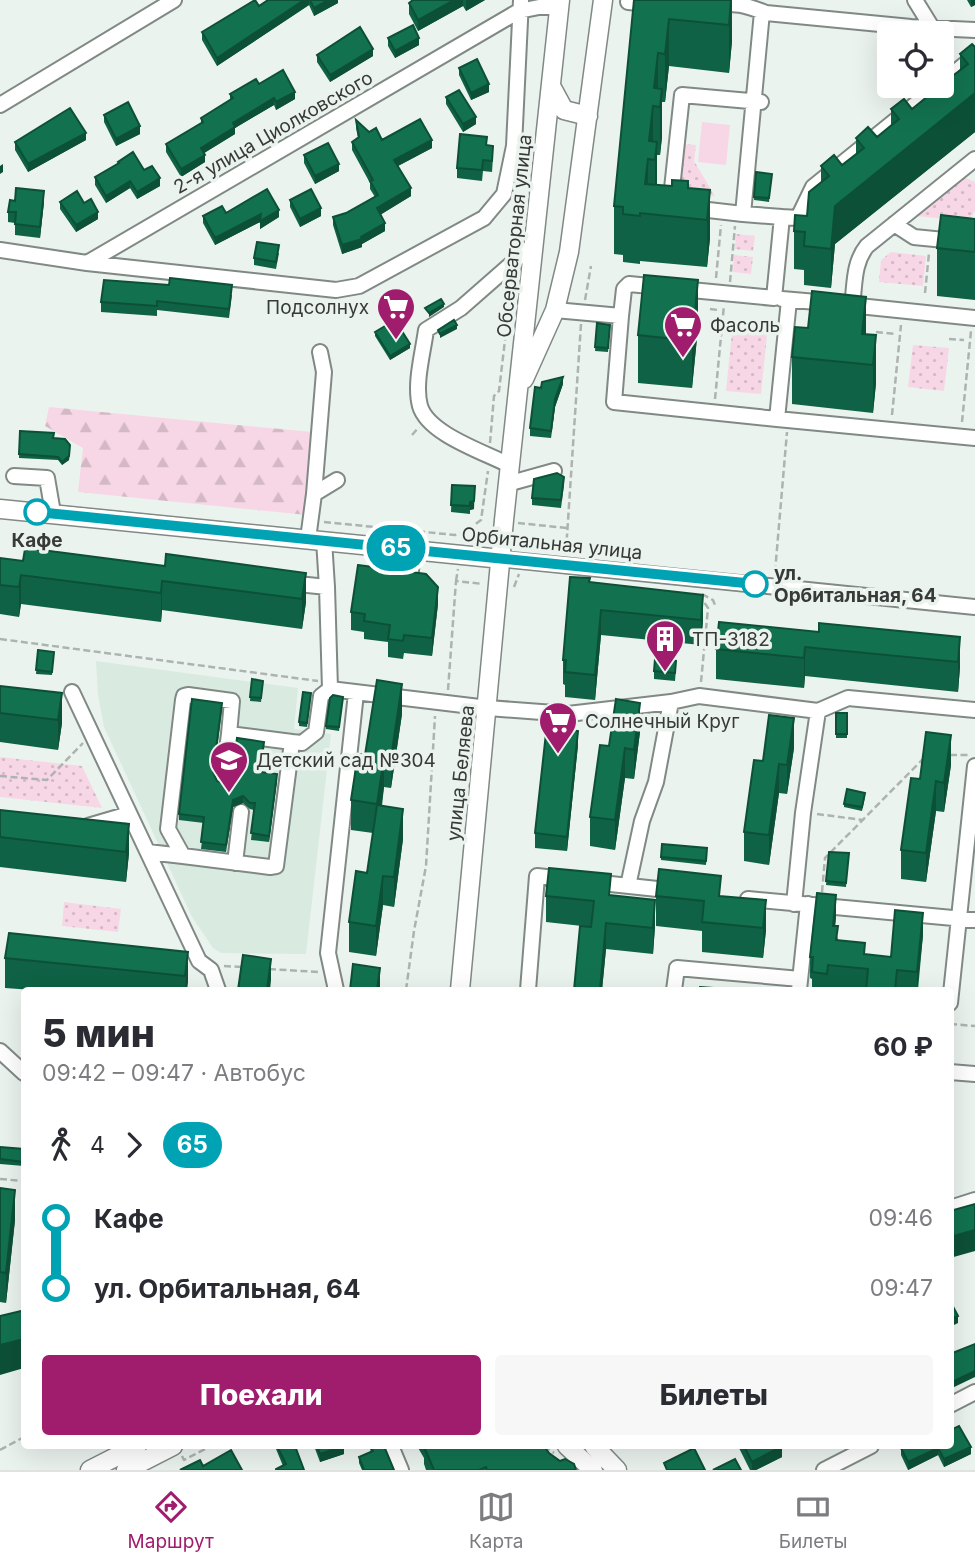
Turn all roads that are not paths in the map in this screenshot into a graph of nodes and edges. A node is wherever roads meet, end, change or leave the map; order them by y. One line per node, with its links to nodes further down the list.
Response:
1 (174, 0): 20 (street)
2 (603, 0): 21 (main road, Обсерваторная улица)
3 (915, 0): 11 (street)
4 (628, 2): 7 (street)
5 (745, 2): 9 (street); 10 (street)
6 (560, 3): 8 (street, 2-я улица Циолковского); 17 (main road, Обсерваторная улица)
7 (667, 5)
8 (520, 6): 29 (street, 2-я улица Циолковского); 29 (street)
9 (694, 8)
10 (762, 12): 12 (street); 19 (street)
11 (928, 21)
12 (877, 24)
13 (954, 28): 14 (street)
14 (975, 30)
15 (975, 56): 16 (street)
16 (954, 73)
17 (551, 86): 21 (main road); 27 (main road, Обсерваторная улица)
18 (924, 98): 24 (street)
19 (758, 102): 23 (street); 23 (street)
20 (0, 105)
21 (588, 116): 32 (main road, Обсерваторная улица)
22 (975, 159): 25 (street)
23 (734, 213): 24 (street)
24 (782, 218): 30 (street)
25 (894, 224): 26 (street); 31 (street)
26 (975, 243)
27 (534, 244): 36 (main road, Обсерваторная улица); 39 (street)
28 (0, 250): 29 (street)
29 (87, 263)
30 (781, 299): 31 (street); 33 (street); 37 (street)
31 (852, 306): 34 (street)
32 (555, 310): 33 (street); 36 (main road, Обсерваторная улица)
33 (621, 316): 37 (street)
34 (974, 318)
35 (320, 352): 44 (street)
36 (518, 391): 39 (main road, Обсерваторная улица)
37 (783, 420): 38 (street)
38 (968, 438)
39 (509, 465): 43 (main road, Обсерваторная улица)
40 (554, 471): 43 (street)
41 (14, 476): 46 (street)
42 (337, 480): 44 (street)
43 (507, 484): 49 (main road, Обсерваторная улица)
44 (314, 494): 47 (street)
45 (0, 509): 46 (main road, Орбитальная улица)
46 (53, 513): 47 (main road, Орбитальная улица)
47 (316, 540): 48 (main road, Орбитальная улица); 52 (street)
48 (413, 550): 49 (main road, Орбитальная улица); 50 (street)
49 (502, 559): 53 (street, Орбитальная улица); 58 (main road, улица Беляева)
50 (410, 580)
51 (274, 582): 52 (street)
52 (327, 587): 54 (street)
53 (975, 607)
54 (329, 686): 56 (street); 62 (street)
55 (72, 692): 67 (street)
56 (356, 693): 58 (street); 82 (street)
57 (671, 702): 58 (street); 60 (street); 72 (street)
58 (488, 708): 83 (main road, улица Беляева)
59 (975, 710): 60 (street)
60 (818, 711): 75 (street)
61 (229, 734): 62 (street); 64 (street); 70 (street)
62 (292, 742): 71 (street)
63 (975, 766): 65 (street)
64 (223, 780)
65 (973, 797): 76 (street)
66 (241, 812): 71 (street)
67 (130, 814): 68 (street); 69 (street)
68 (77, 825)
69 (148, 852): 70 (street); 79 (street)
70 (183, 856): 71 (street)
71 (235, 863)
72 (628, 886): 73 (street); 84 (street)
73 (697, 894)
74 (738, 898): 75 (street)
75 (807, 904): 76 (street); 80 (street)
76 (960, 918): 77 (street); 86 (street)
77 (975, 920)
78 (177, 959): 79 (street)
79 (205, 966): 81 (street)
80 (800, 985): 85 (street)
81 (216, 987)
82 (335, 987)
83 (460, 987)
84 (528, 987)
85 (674, 987)
86 (952, 987)
87 (0, 1051): 88 (street)
88 (21, 1070)
89 (954, 1072): 90 (street)
90 (975, 1074)
91 (975, 1200): 92 (street)
92 (954, 1207)
93 (975, 1392): 94 (street)
94 (954, 1403)
95 (132, 1449): 101 (main road)
96 (177, 1449): 101 (main road)
97 (392, 1449): 103 (street)
98 (570, 1449): 104 (main road)
99 (597, 1449): 105 (main road)
100 (865, 1449): 106 (street)
101 (116, 1458): 102 (main road)
102 (90, 1470)
103 (401, 1470)
104 (593, 1470)
105 (617, 1470)
106 (824, 1470)

